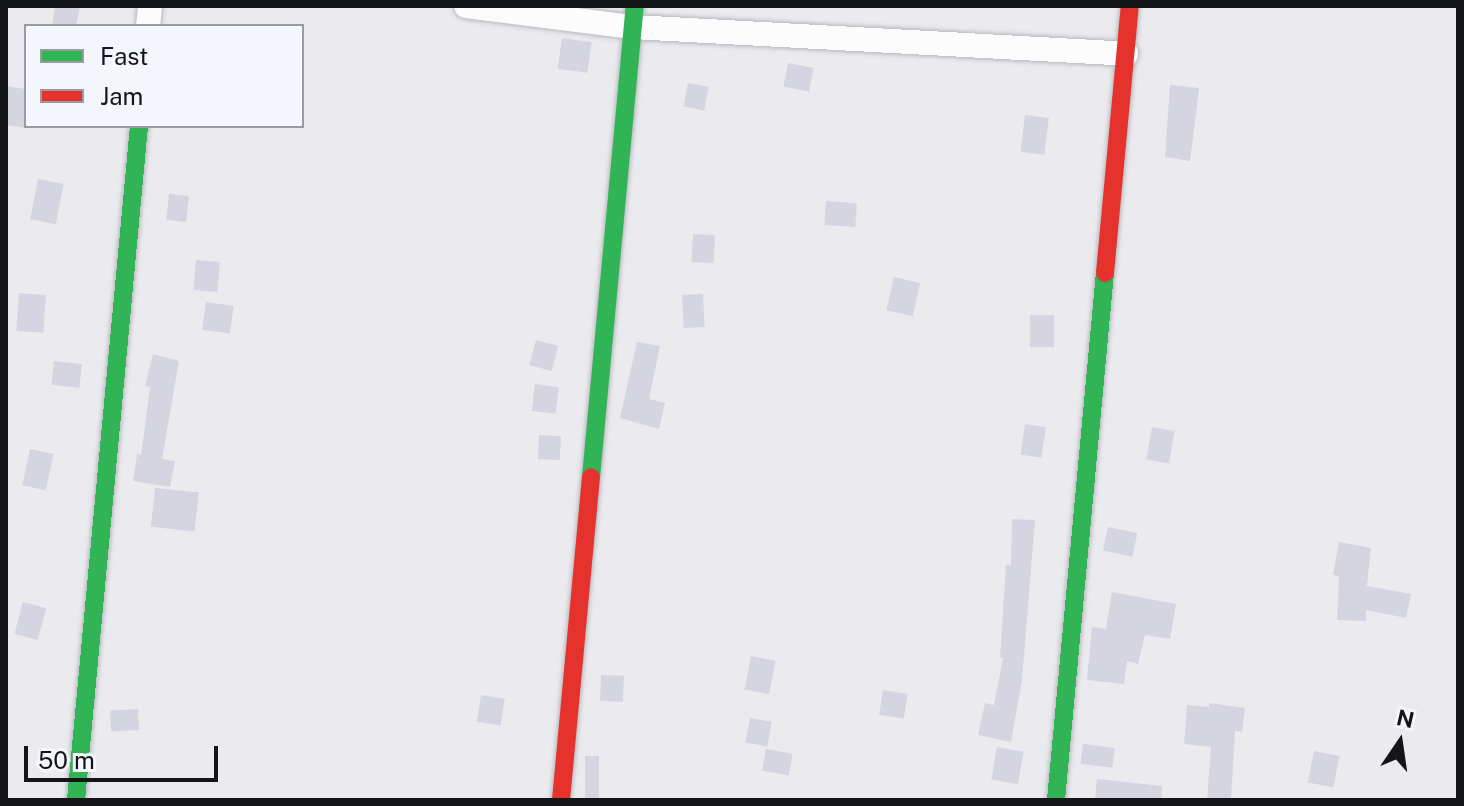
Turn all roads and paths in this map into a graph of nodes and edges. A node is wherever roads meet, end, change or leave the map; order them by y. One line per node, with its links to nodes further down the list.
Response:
1 (466, 6): 3 (street)
2 (1130, 6): 4 (street)
3 (634, 16): 4 (street); 7 (street)
4 (1126, 54): 8 (street)
5 (139, 128): 6 (street)
6 (76, 800)
7 (561, 800)
8 (1056, 800)

